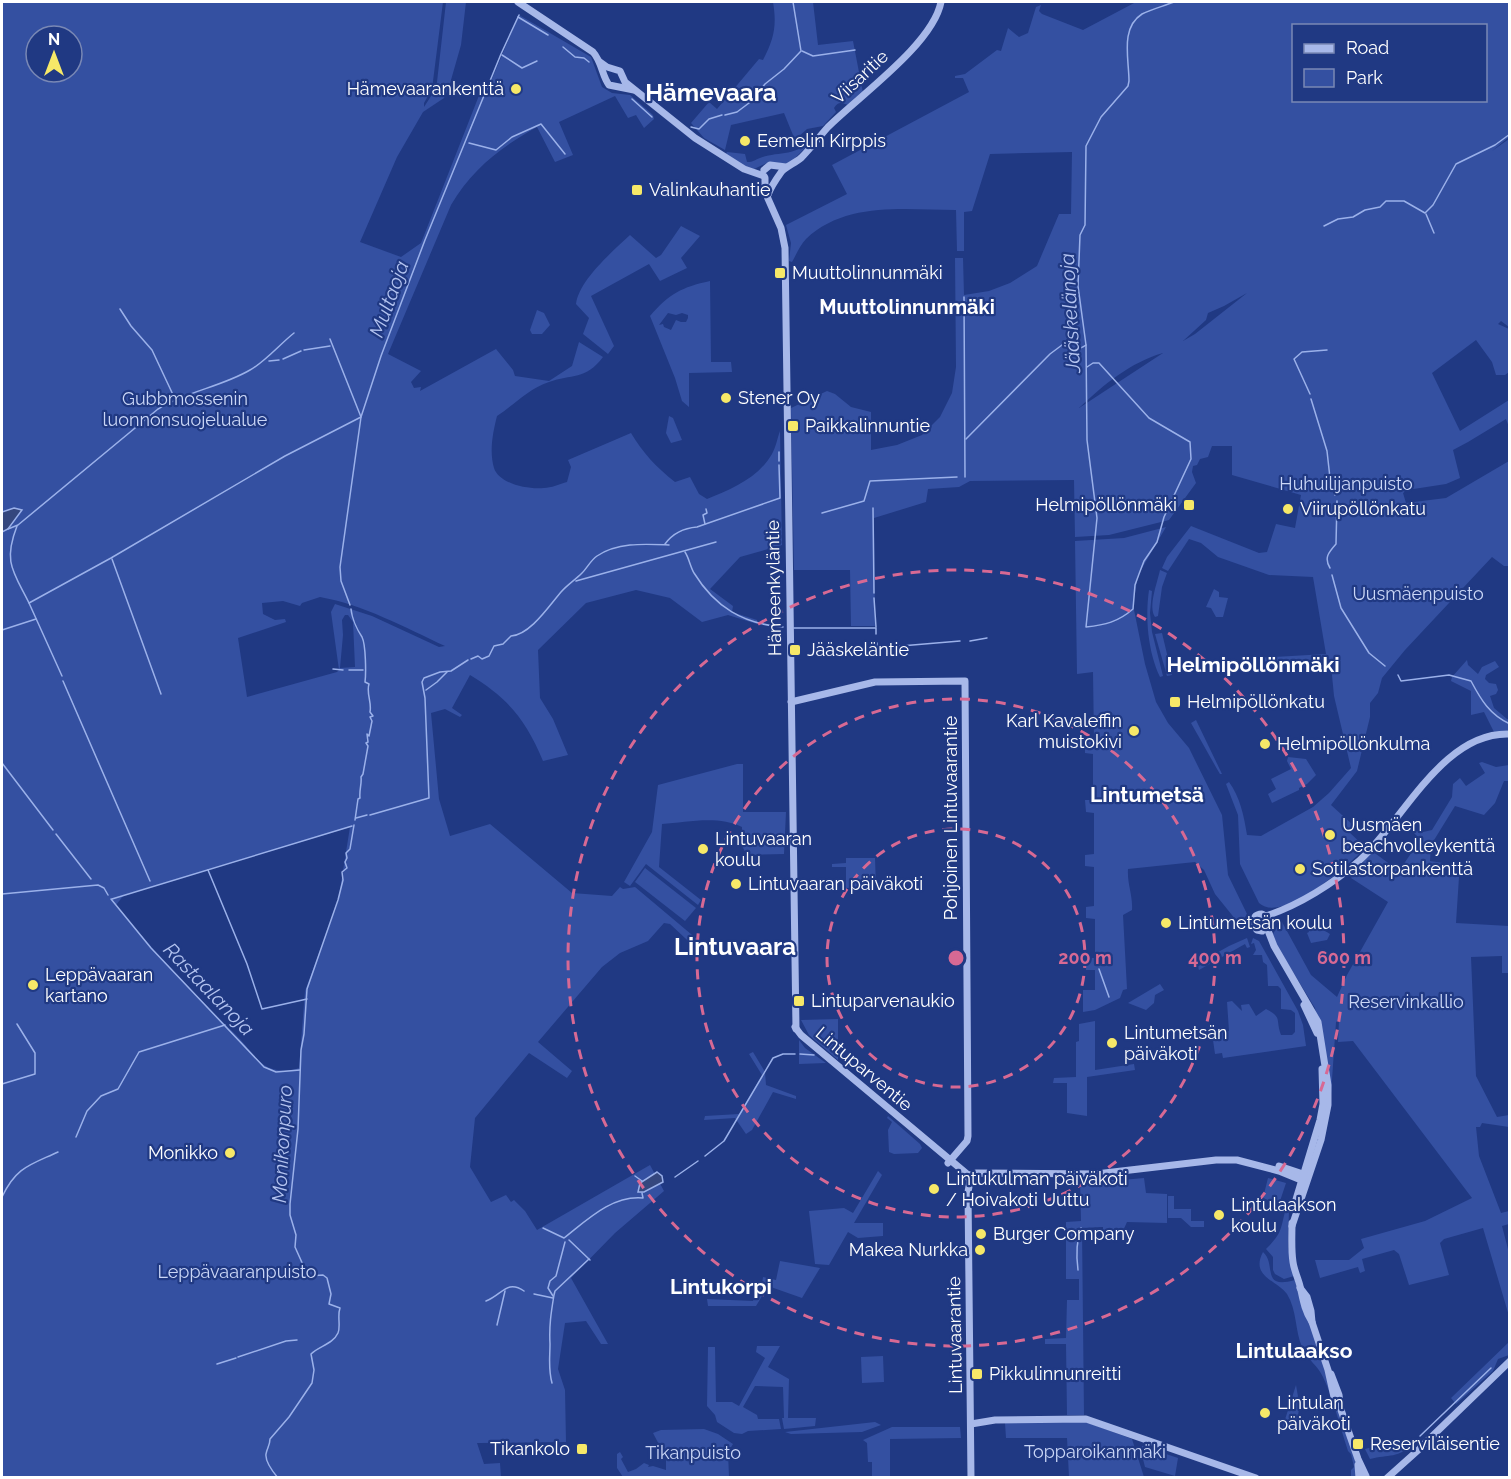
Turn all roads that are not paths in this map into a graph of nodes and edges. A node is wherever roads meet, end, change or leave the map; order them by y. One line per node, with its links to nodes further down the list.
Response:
1 (518, 2): 3 (street)
2 (941, 2): 9 (street, Viisaritie)
3 (600, 62): 4 (street); 5 (street)
4 (612, 69): 5 (street); 6 (street)
5 (605, 76): 7 (street)
6 (623, 77): 7 (street); 8 (street)
7 (616, 86): 8 (street)
8 (637, 90): 10 (street)
9 (778, 174): 10 (street); 10 (street); 11 (street)
10 (765, 175): 11 (street, Hämeenkyläntie)
11 (767, 197): 12 (street, Hämeenkyläntie)
12 (791, 702): 14 (street, Hämeenkyläntie); 15 (street, Pohjoinen Lintuvaarantie)
13 (1509, 734): 17 (street)
14 (796, 1029): 15 (street, Lintuparventie)
15 (949, 1162): 16 (street, Lintuparventie)
16 (967, 1178): 17 (street); 19 (street, Lintuvaarantie)
17 (1305, 1178): 20 (street)
18 (1509, 1363): 21 (street)
19 (971, 1424): 22 (street, Lintuvaarantie); 23 (street)
20 (1364, 1477)
21 (1386, 1477)
22 (971, 1478)
23 (1256, 1478)

